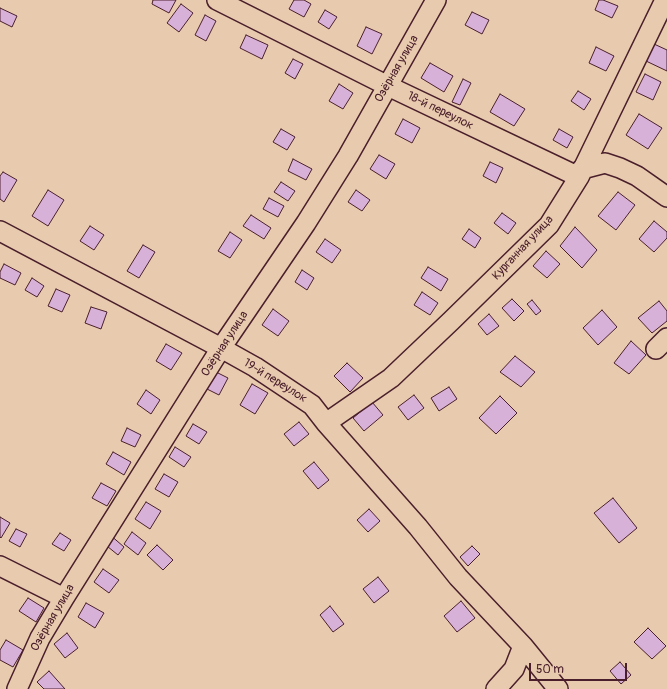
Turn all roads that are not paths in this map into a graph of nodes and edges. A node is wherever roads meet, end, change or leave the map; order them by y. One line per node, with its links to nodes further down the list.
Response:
1 (217, 0): 4 (street, 18-й переулок)
2 (436, 0): 4 (street, Озёрная улица)
3 (665, 0): 5 (street, Курганная улица)
4 (388, 86): 5 (street, 18-й переулок); 8 (street, Озёрная улица)
5 (581, 173): 6 (street); 9 (street, Курганная улица)
6 (667, 197)
7 (0, 231): 8 (street, 19-й переулок)
8 (221, 348): 9 (street, 19-й переулок); 11 (street, Озёрная улица)
9 (326, 423): 12 (street, 19-й переулок)
10 (0, 566): 11 (street)
11 (64, 598): 13 (street, Озёрная улица)
12 (523, 646): 14 (street); 15 (street, 19-й переулок)
13 (17, 689)
14 (496, 689)
15 (558, 689)

